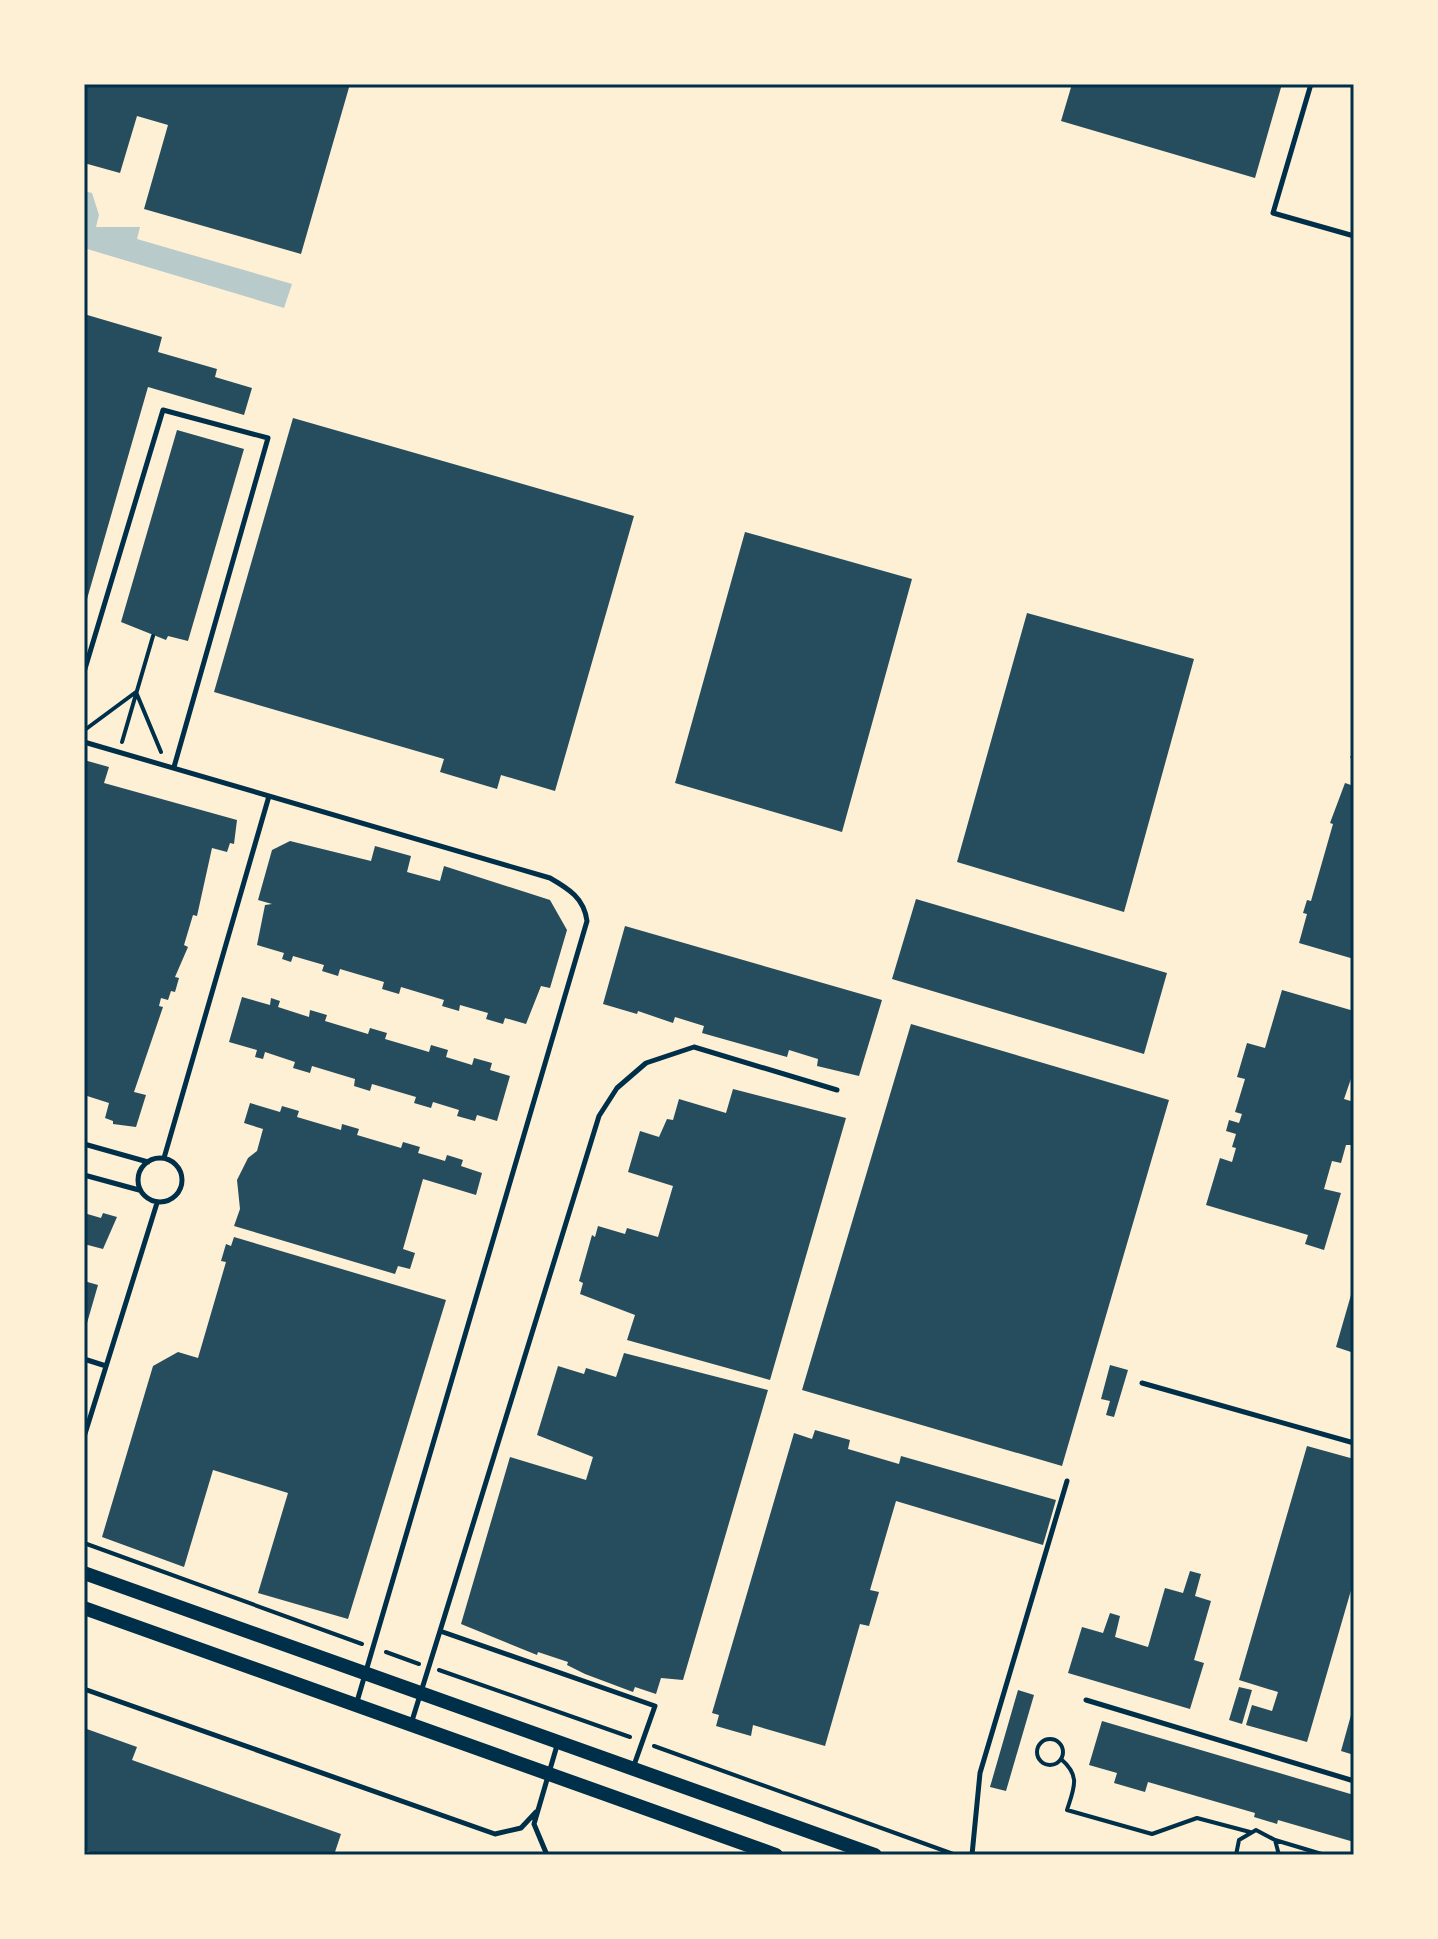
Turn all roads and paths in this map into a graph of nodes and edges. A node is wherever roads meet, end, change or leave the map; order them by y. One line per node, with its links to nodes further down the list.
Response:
1 (1311, 84): 2 (lane)
2 (1354, 236)
3 (153, 636): 5 (path)
4 (84, 672): 9 (lane)
5 (136, 692): 6 (path); 8 (path); 9 (path)
6 (84, 731)
7 (84, 742): 8 (lane)
8 (119, 752): 9 (lane)
9 (170, 766): 10 (lane)
10 (269, 796): 13 (lane); 28 (lane)
11 (837, 1090): 27 (lane)
12 (84, 1144): 14 (lane)
13 (164, 1158): 14 (lane); 17 (lane)
14 (148, 1162): 16 (lane)
15 (84, 1175): 16 (lane)
16 (140, 1190): 17 (lane)
17 (157, 1203): 19 (lane)
18 (84, 1359): 19 (lane)
19 (106, 1366): 21 (lane)
20 (1142, 1383): 22 (lane)
21 (84, 1437)
22 (1354, 1443)
23 (1067, 1481): 49 (lane)
24 (84, 1543): 28 (path)
25 (84, 1573): 30 (main road)
26 (84, 1608): 34 (main road)
27 (440, 1631): 29 (lane); 37 (lane)
28 (375, 1648): 29 (path); 30 (lane)
29 (429, 1667): 32 (lane); 37 (path)
30 (366, 1673): 32 (main road); 34 (lane)
31 (84, 1689): 42 (lane)
32 (422, 1693): 35 (lane); 36 (main road)
33 (1086, 1700): 41 (lane)
34 (355, 1706): 35 (main road)
35 (411, 1725): 40 (main road)
36 (558, 1742): 39 (main road); 40 (lane)
37 (642, 1742): 39 (lane); 48 (path)
38 (1061, 1759): 38 (path); 43 (path)
39 (633, 1769): 47 (main road)
40 (547, 1774): 42 (lane); 46 (main road)
41 (1354, 1781)
42 (536, 1812): 45 (lane)
43 (1250, 1832): 44 (path); 50 (path)
44 (1275, 1840): 51 (path); 52 (path)
45 (547, 1855)
46 (776, 1855)
47 (875, 1855)
48 (956, 1855)
49 (972, 1855)
50 (1236, 1855)
51 (1279, 1855)
52 (1325, 1855)

